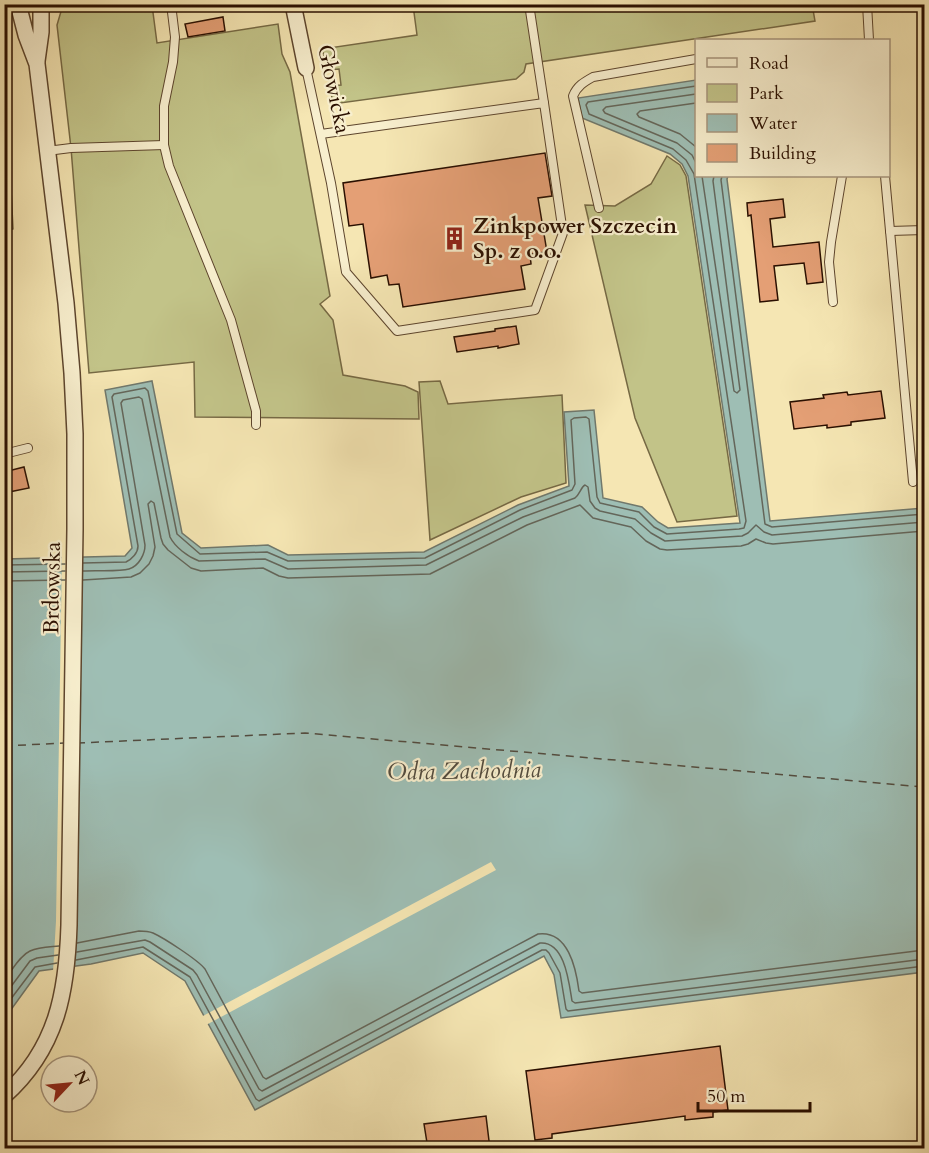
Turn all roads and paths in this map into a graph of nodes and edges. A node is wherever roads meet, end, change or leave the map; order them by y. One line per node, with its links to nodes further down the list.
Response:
1 (18, 4): 9 (street, Brdowska)
2 (41, 4): 11 (street, Brdowska)
3 (171, 4): 15 (lane)
4 (293, 4): 12 (street, Głowicka)
5 (529, 4): 13 (lane)
6 (867, 4): 8 (lane)
7 (4, 11): 9 (street, Brdowska)
8 (868, 39)
9 (29, 43): 11 (street, Brdowska)
10 (695, 59): 19 (lane)
11 (37, 64): 16 (street, Brdowska)
12 (306, 68): 14 (lane, Głowicka)
13 (544, 103): 14 (lane); 14 (lane, Głowicka)
14 (321, 134)
15 (164, 145): 16 (lane); 23 (lane)
16 (47, 150): 27 (street, Brdowska)
17 (842, 177): 22 (lane)
18 (885, 177): 21 (lane)
19 (598, 208)
20 (924, 230): 21 (lane)
21 (890, 231): 26 (lane)
22 (833, 302)
23 (256, 426)
24 (28, 448): 25 (lane)
25 (4, 454)
26 (913, 482)
27 (4, 1096)

